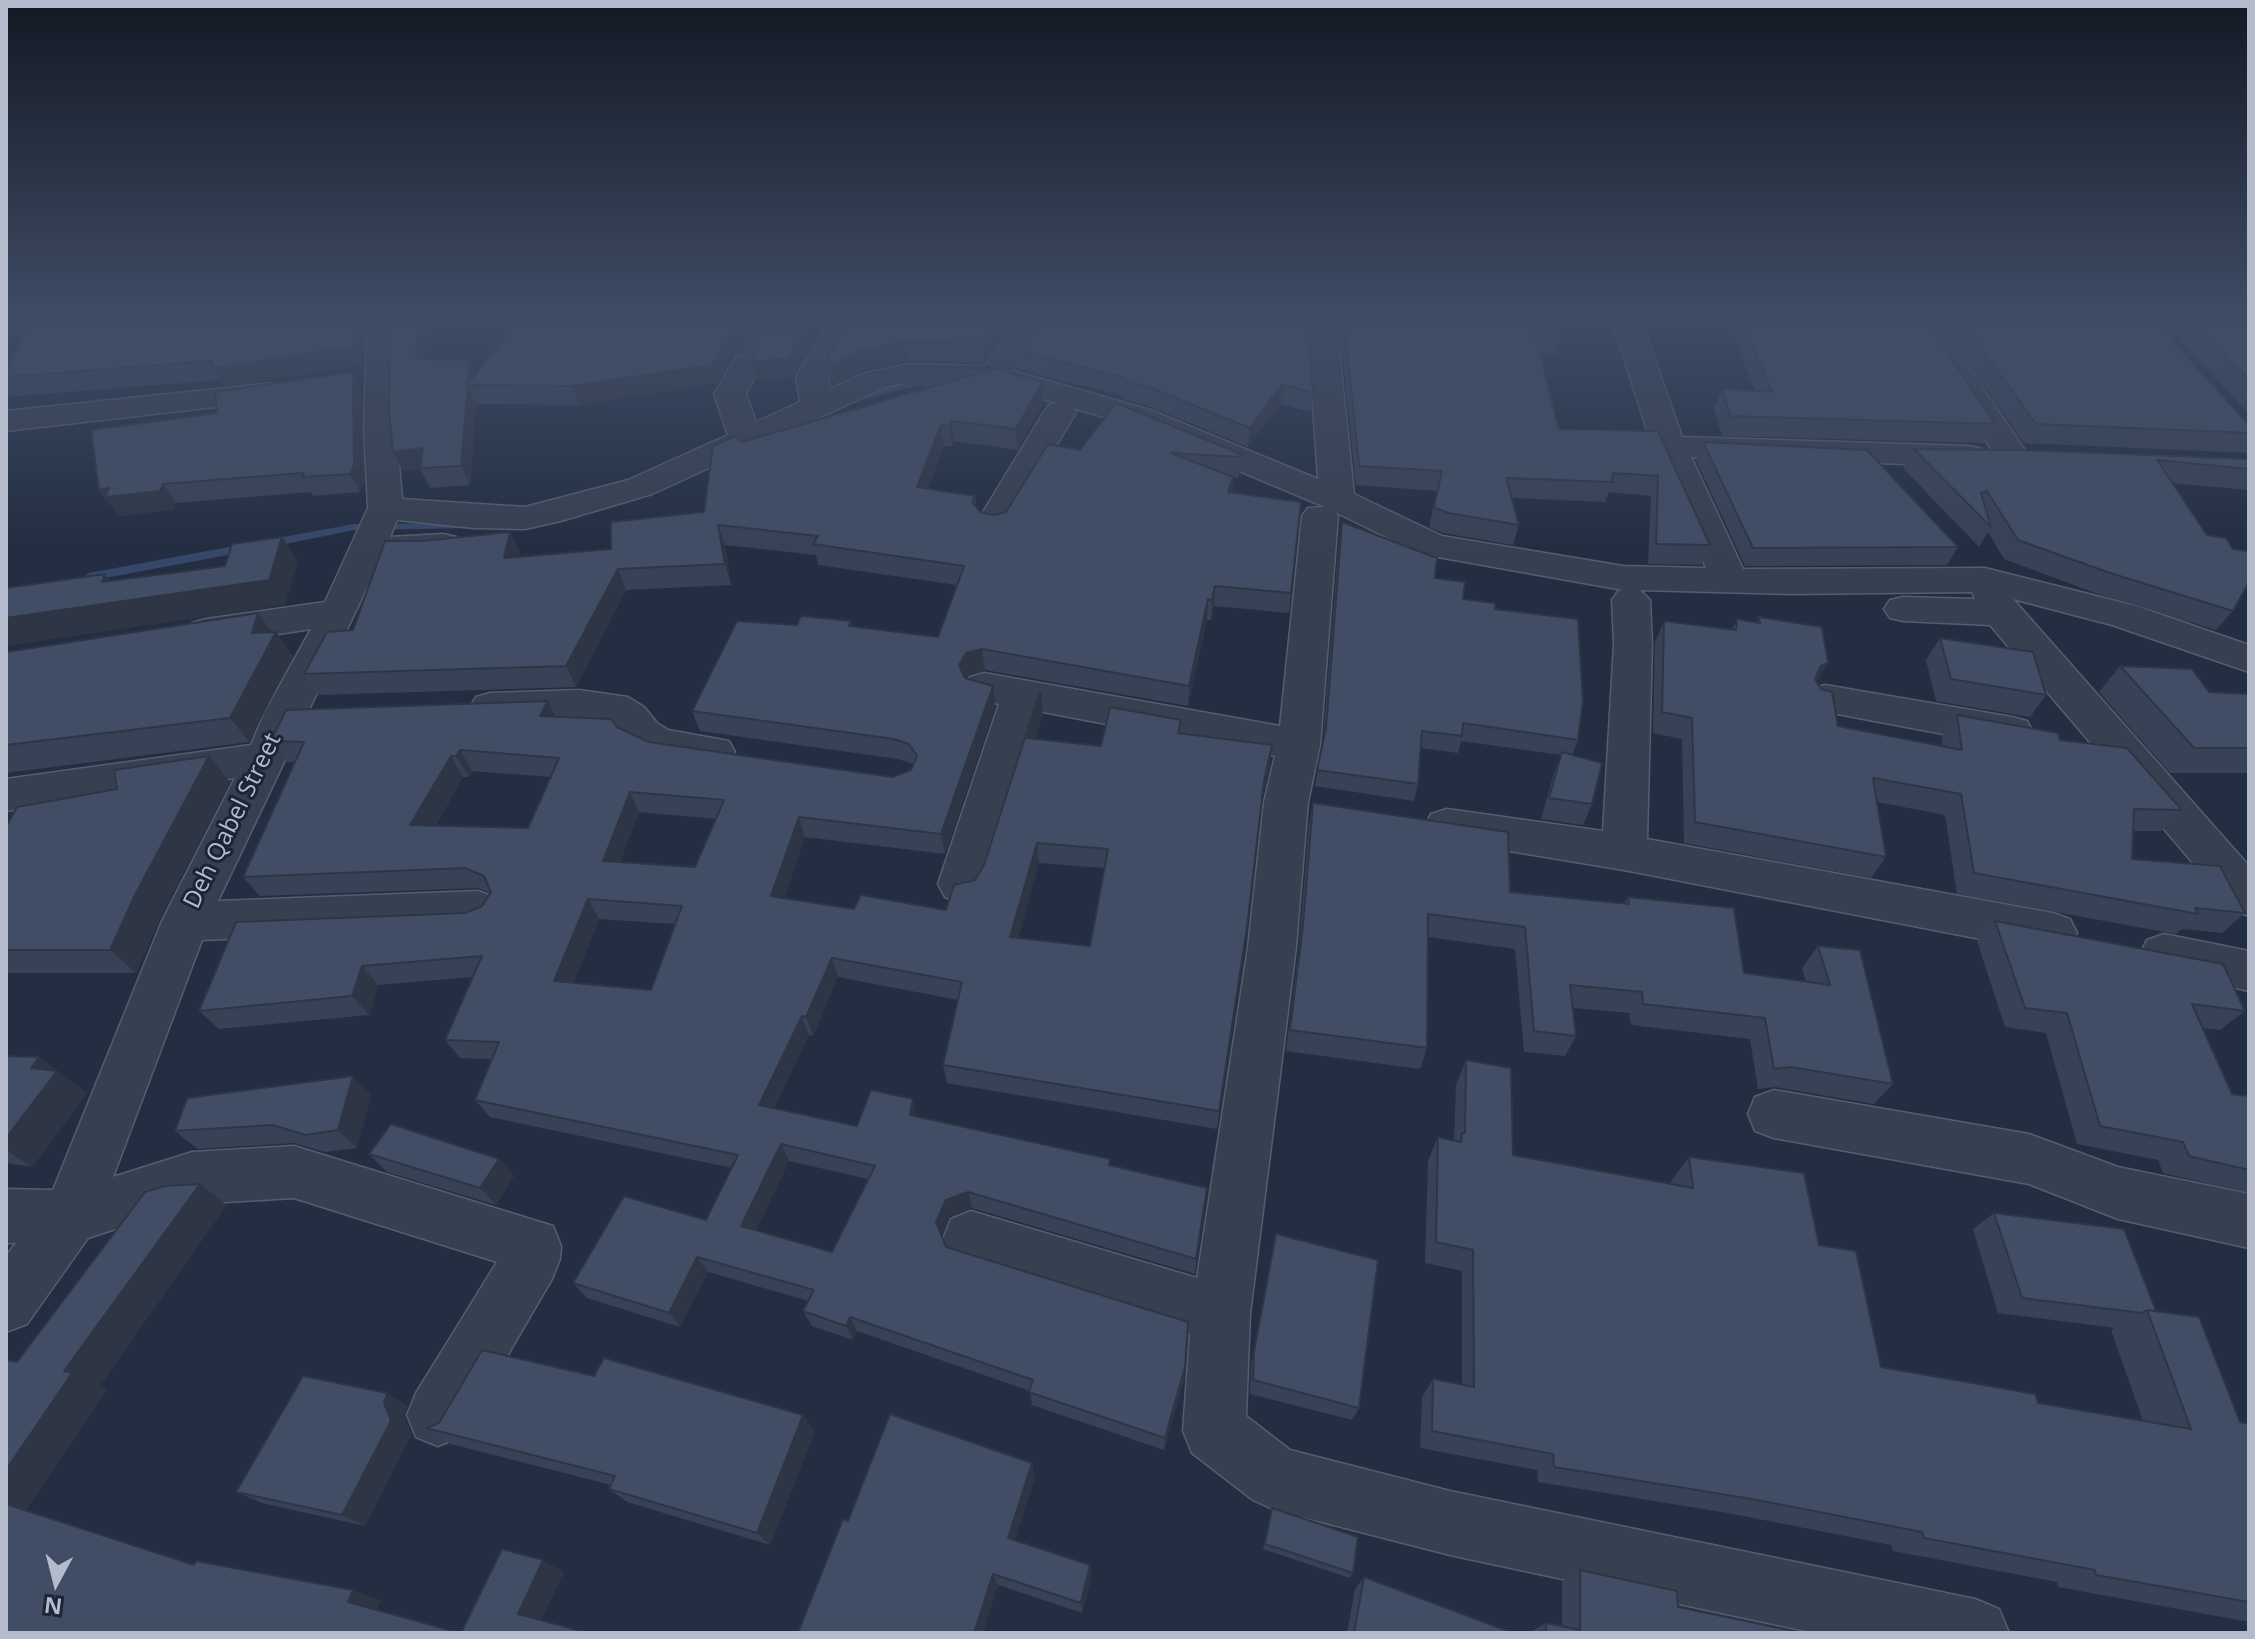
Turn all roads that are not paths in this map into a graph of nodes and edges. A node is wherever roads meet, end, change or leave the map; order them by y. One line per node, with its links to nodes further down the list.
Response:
1 (245, 396): 14 (street)
2 (367, 396): 21 (street, Deh Qabel Street)
3 (731, 396): 15 (street)
4 (815, 396): 12 (street)
5 (839, 396): 12 (street)
6 (898, 396): 21 (street)
7 (1002, 396): 13 (street)
8 (1068, 396): 19 (street)
9 (1324, 396): 19 (street)
10 (1652, 396): 16 (street)
11 (1981, 396): 17 (street)
12 (817, 406): 15 (street)
13 (1060, 412): 19 (street); 20 (street)
14 (6, 421)
15 (746, 440): 21 (street)
16 (1669, 446): 17 (street); 23 (street)
17 (1868, 455): 18 (street)
18 (1900, 489)
19 (1328, 507): 23 (street); 25 (street); 33 (street)
20 (995, 522)
21 (377, 528): 26 (street, Deh Qabel Street)
22 (1953, 546): 24 (street)
23 (1730, 581): 24 (street)
24 (1993, 597): 25 (street); 28 (street); 34 (street)
25 (1631, 600): 39 (street)
26 (339, 612): 27 (street); 32 (street, Deh Qabel Street)
27 (173, 637)
28 (2249, 659)
29 (1825, 699): 34 (street)
30 (455, 708): 35 (street)
31 (331, 712): 32 (street)
32 (284, 714): 36 (street, Deh Qabel Street)
33 (1299, 745): 40 (street); 51 (street)
34 (2121, 751): 41 (street)
35 (748, 757)
36 (266, 758): 37 (street); 43 (street, Deh Qabel Street)
37 (6, 795)
38 (1409, 820): 39 (street)
39 (1624, 852): 44 (street)
40 (961, 884)
41 (2249, 897)
42 (478, 910): 43 (street)
43 (185, 921): 47 (street, Deh Qabel Street)
44 (2249, 971)
45 (1774, 1114): 48 (street)
46 (6, 1216): 47 (street)
47 (70, 1217): 50 (street, Deh Qabel Street); 52 (street)
48 (2249, 1221)
49 (971, 1239): 51 (street)
50 (6, 1303)
51 (1221, 1314): 53 (street)
52 (438, 1415)
53 (1975, 1633)

